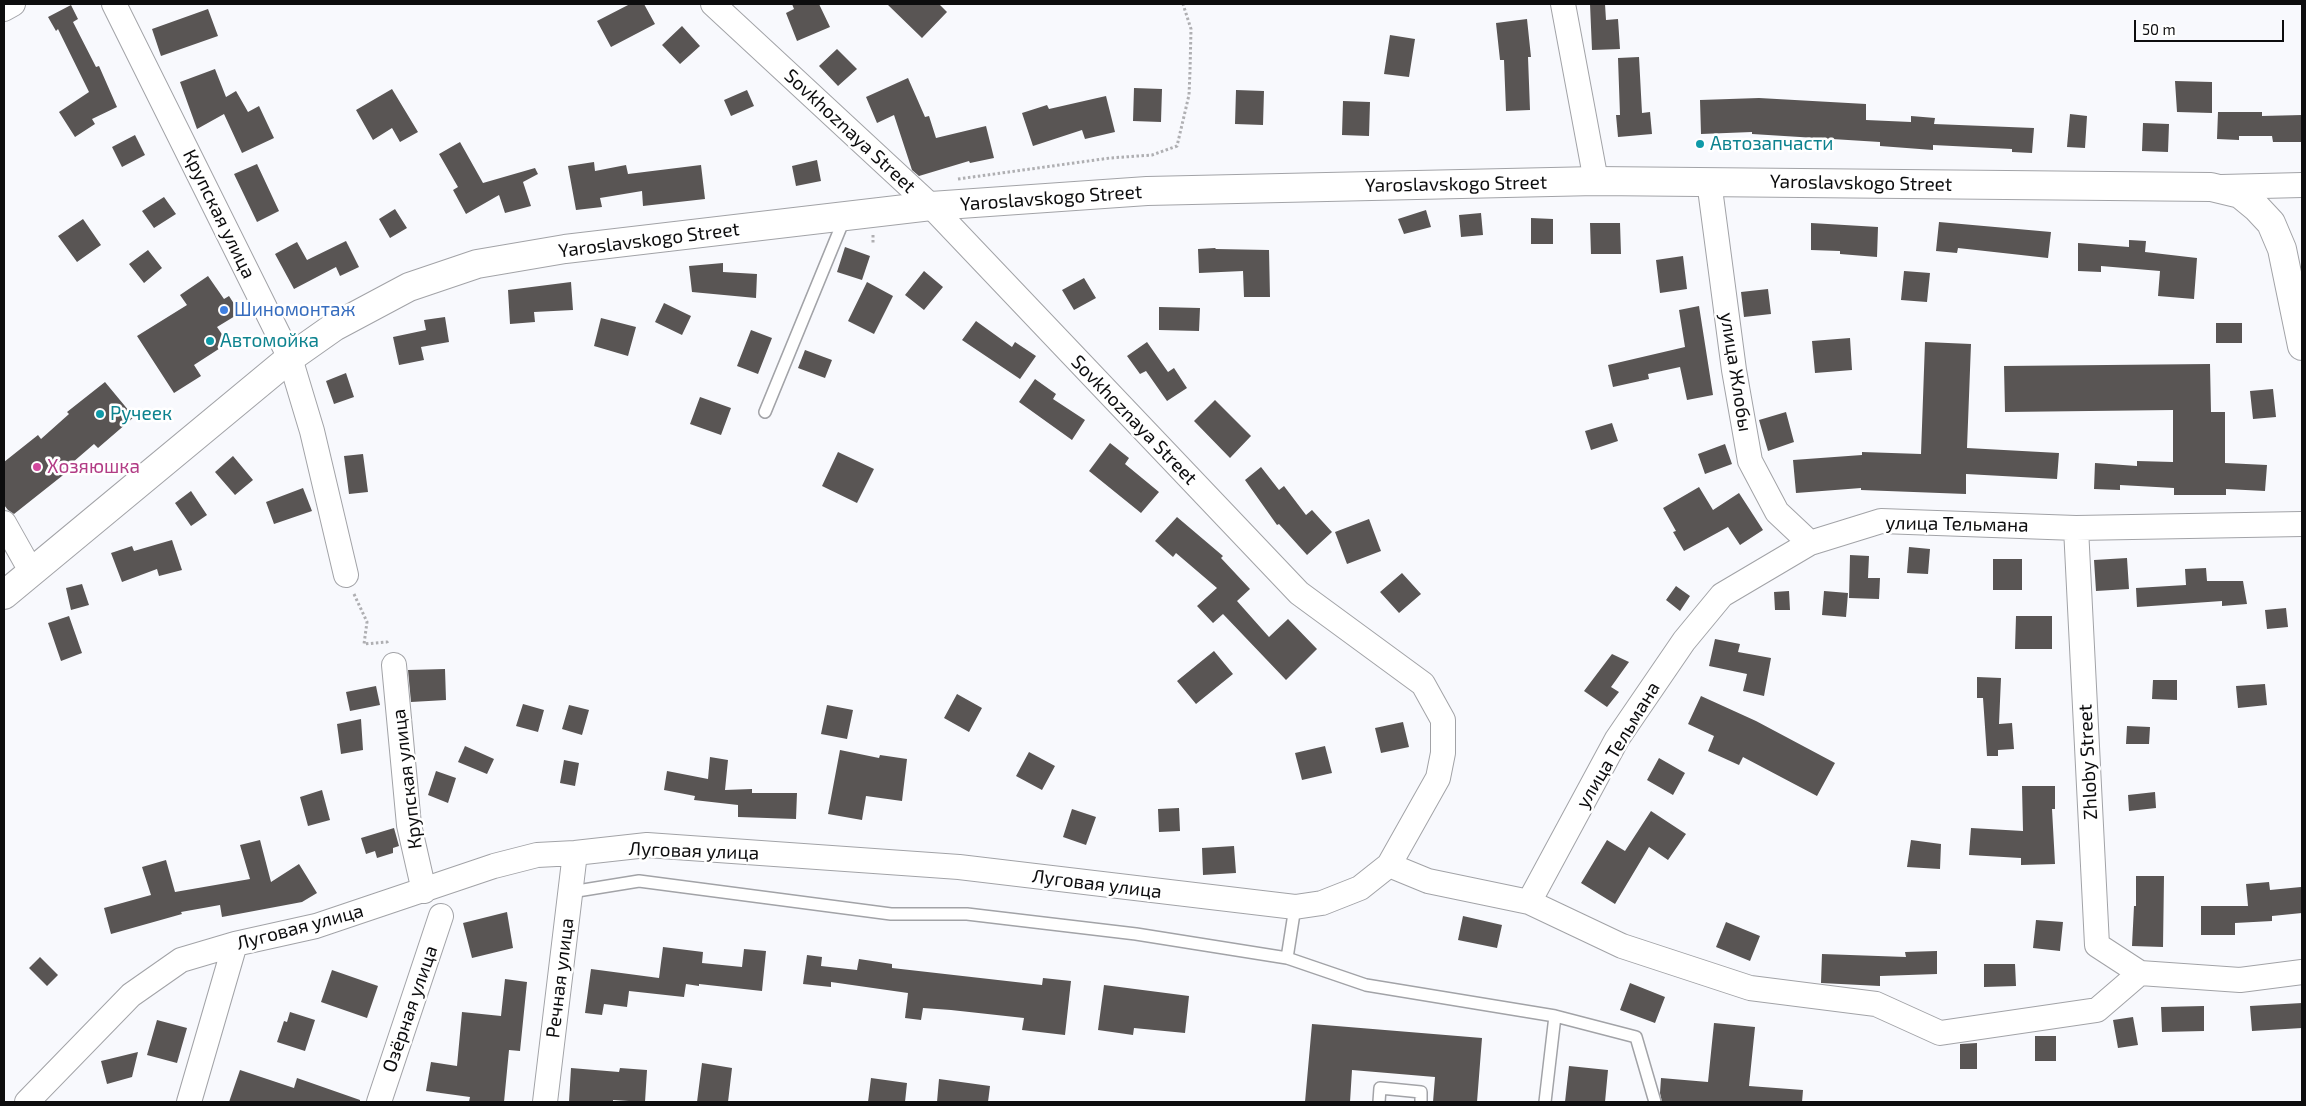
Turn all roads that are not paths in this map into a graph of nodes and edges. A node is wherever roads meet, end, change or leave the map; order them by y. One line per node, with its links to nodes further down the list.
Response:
1 (13, 4): 5 (street)
2 (114, 4): 13 (street, Крупская улица)
3 (713, 4): 10 (street, Sovkhoznaya Street)
4 (1563, 4): 6 (street)
5 (4, 9)
6 (1596, 181): 7 (street, Yaroslavskogo Street); 10 (street, Yaroslavskogo Street)
7 (1708, 181): 9 (street, Yaroslavskogo Street); 18 (street, улица Жлобы)
8 (2302, 185): 9 (street, Yaroslavskogo Street)
9 (2211, 187): 12 (street, Yaroslavskogo Street)
10 (931, 206): 11 (street, Yaroslavskogo Street); 24 (street, Sovkhoznaya Street)
11 (859, 214): 13 (street, Yaroslavskogo Street); 14 (lane)
12 (2302, 346)
13 (290, 358): 19 (street, Yaroslavskogo Street); 20 (street, Крупская улица)
14 (765, 412)
15 (4, 523): 19 (street)
16 (2302, 524): 17 (street, улица Тельмана)
17 (2076, 528): 18 (street, улица Тельмана); 33 (street, Zhloby Street)
18 (1810, 543): 27 (street, улица Тельмана)
19 (31, 571): 21 (street, Yaroslavskogo Street)
20 (346, 575)
21 (4, 594)
22 (394, 665): 25 (street, Крупская улица)
23 (575, 853): 25 (street, Луговая улица); 26 (street, Речная улица); 28 (street, Луговая улица)
24 (1389, 865): 27 (street); 28 (street, Луговая улица)
25 (424, 891): 30 (street, Луговая улица)
26 (571, 892): 31 (lane); 38 (street, Речная улица)
27 (1529, 902): 33 (street)
28 (1295, 907): 31 (lane)
29 (441, 916): 37 (street, Озёрная улица)
30 (234, 944): 35 (street, Луговая улица); 36 (street)
31 (1287, 958): 34 (lane)
32 (2302, 972): 33 (street)
33 (2140, 973)
34 (1555, 1016): 41 (lane); 42 (lane)
35 (27, 1102)
36 (189, 1102)
37 (378, 1102)
38 (545, 1102)
39 (1379, 1102): 40 (lane)
40 (1421, 1102)
41 (1545, 1102)
42 (1655, 1102)

